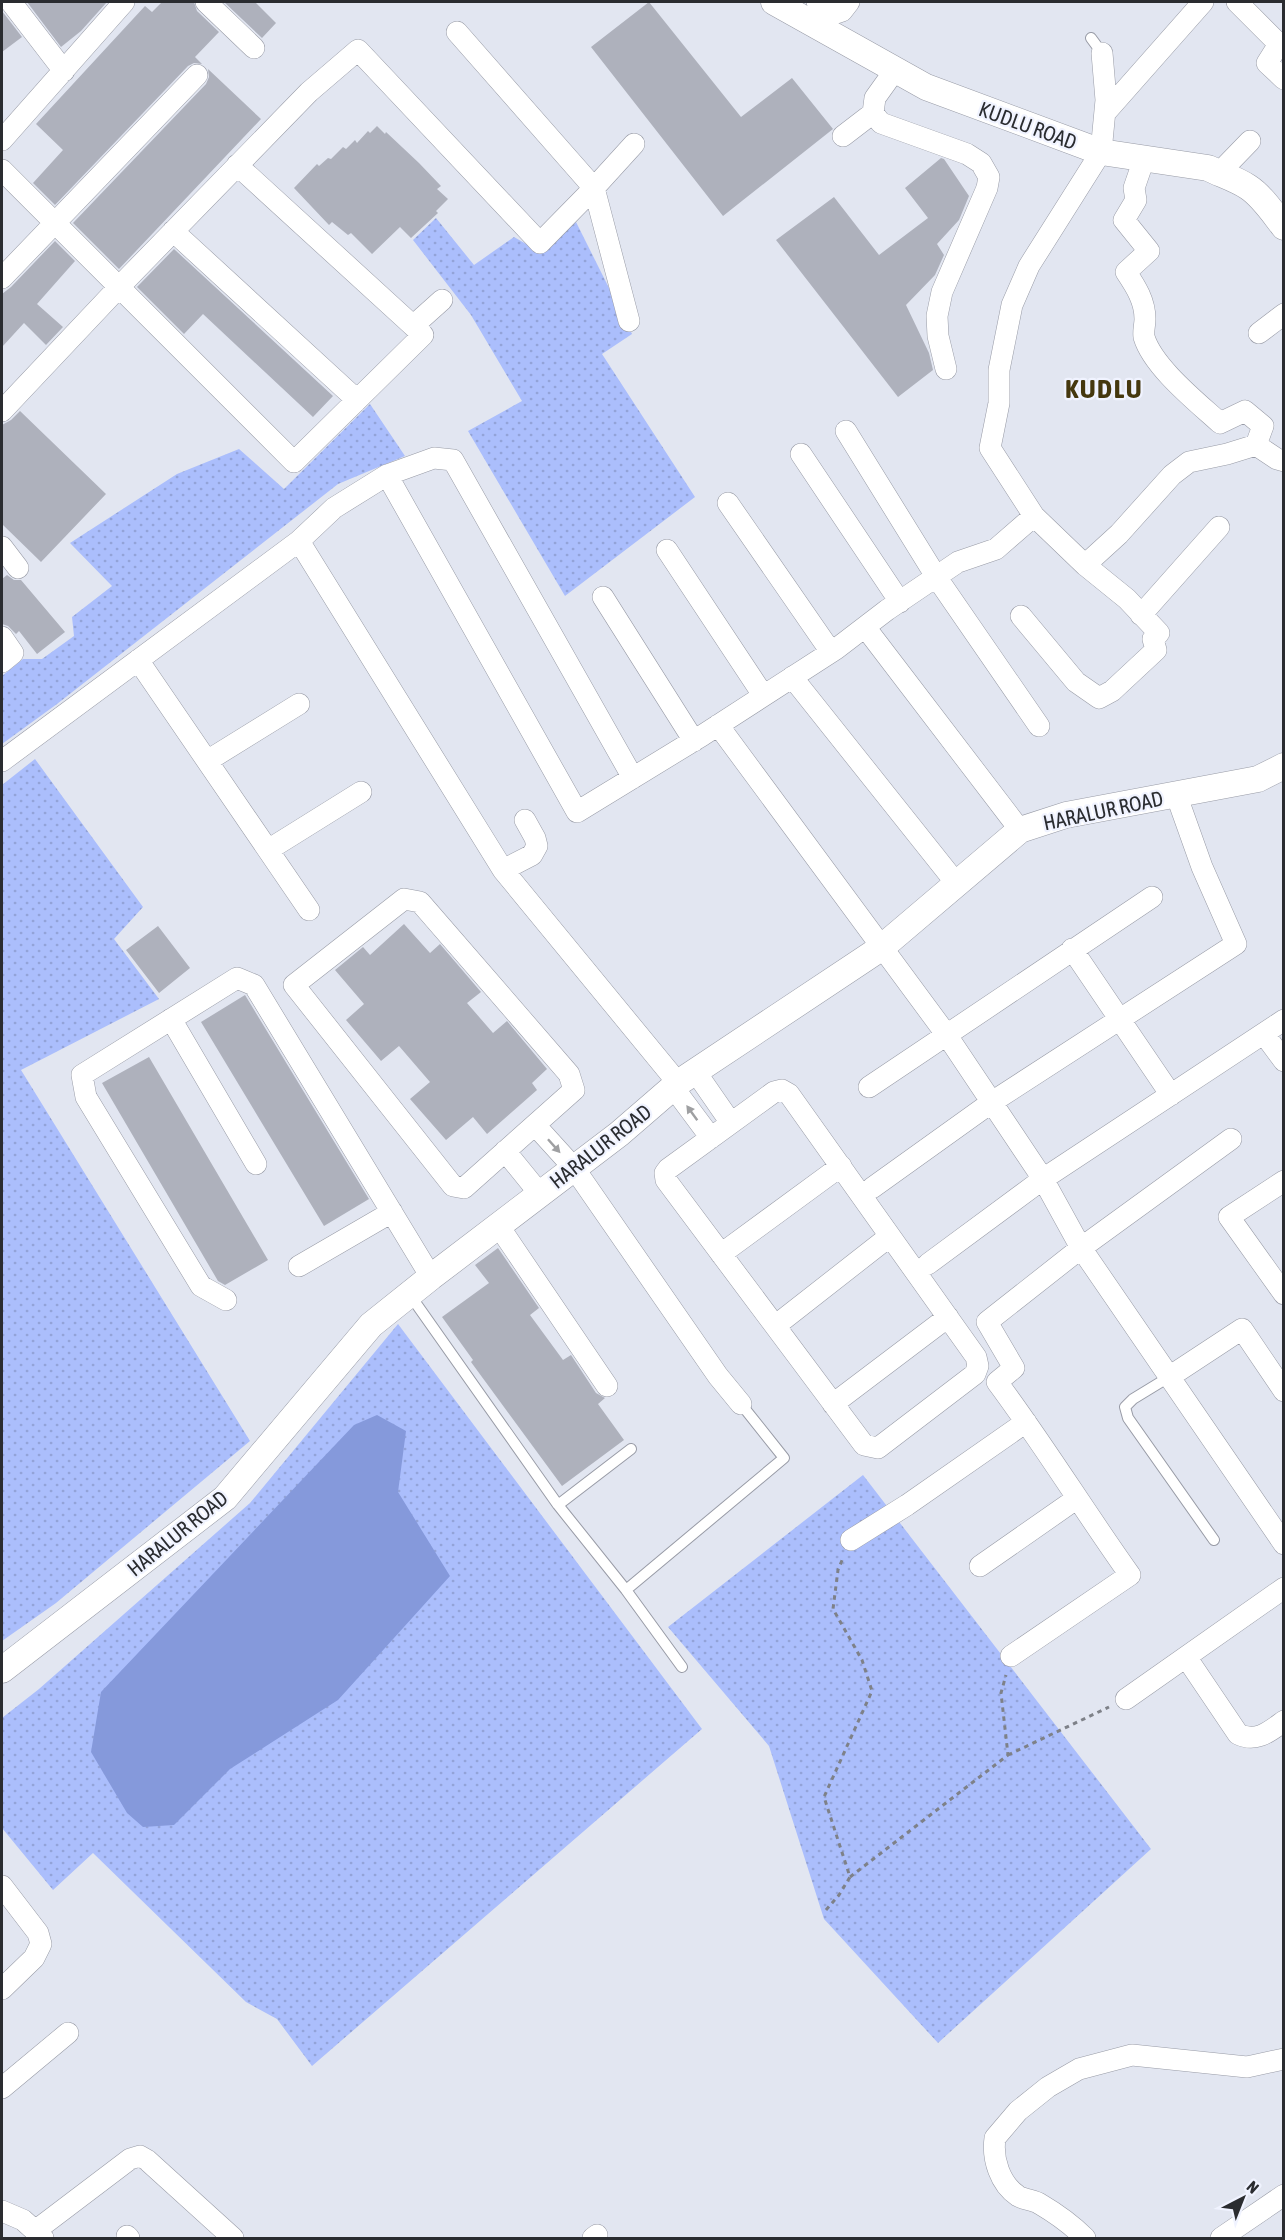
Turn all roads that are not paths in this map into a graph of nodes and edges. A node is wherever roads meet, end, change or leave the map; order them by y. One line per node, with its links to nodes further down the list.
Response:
1 (11, 2): 13 (street)
2 (123, 2): 13 (street)
3 (206, 2): 11 (street)
4 (774, 2): 8 (street, KUDLU ROAD)
5 (849, 2): 8 (street)
6 (1203, 2): 17 (street)
7 (1238, 2): 15 (street)
8 (818, 11): 12 (street, KUDLU ROAD)
9 (457, 32): 27 (street)
10 (1096, 45): 17 (street)
11 (254, 48)
12 (895, 70): 16 (street); 22 (street, KUDLU ROAD)
13 (64, 71): 19 (street)
14 (197, 75): 28 (street)
15 (1284, 79)
16 (873, 113): 18 (street); 38 (street)
17 (1105, 113): 22 (street)
18 (843, 136)
19 (2, 140)
20 (1250, 141): 26 (street)
21 (634, 144): 27 (street)
22 (1101, 152): 23 (street, KUDLU ROAD); 47 (street)
23 (1144, 159): 26 (street, KUDLU ROAD); 42 (street)
24 (237, 165): 27 (street); 30 (street); 36 (street)
25 (2, 170): 28 (street)
26 (1219, 173): 29 (street, KUDLU ROAD)
27 (594, 188): 35 (street)
28 (55, 223): 31 (street); 32 (street)
29 (1284, 227)
30 (173, 231): 32 (street); 39 (street)
31 (2, 278)
32 (118, 287): 39 (street); 40 (street)
33 (442, 300): 36 (street)
34 (1284, 314): 37 (street)
35 (629, 321)
36 (413, 326): 39 (street)
37 (1259, 333)
38 (946, 369)
39 (357, 400)
40 (2, 411)
41 (846, 431): 54 (street)
42 (1256, 445): 44 (street); 52 (street)
43 (801, 454): 56 (street)
44 (1284, 461)
45 (387, 475): 49 (street); 73 (street); 73 (street)
46 (728, 502): 61 (street)
47 (1034, 516): 52 (street); 54 (street)
48 (1219, 527): 57 (street)
49 (299, 541): 62 (street); 79 (street)
50 (2, 547): 53 (street)
51 (668, 550): 65 (street)
52 (1085, 565): 57 (street)
53 (18, 568)
54 (937, 578): 56 (street); 68 (street)
55 (603, 597): 69 (street)
56 (900, 602): 59 (street)
57 (1141, 615): 58 (street)
58 (1021, 616)
59 (865, 627): 61 (street); 77 (street)
60 (2, 637): 63 (street)
61 (831, 652): 64 (street)
62 (138, 660): 70 (street); 71 (street)
63 (2, 662)
64 (792, 677): 65 (street); 80 (street)
65 (763, 695): 67 (street)
66 (299, 704): 71 (street)
67 (718, 725): 69 (street); 83 (street)
68 (1040, 726)
69 (694, 741): 73 (street)
70 (2, 761)
71 (207, 761): 78 (street)
72 (1284, 766): 75 (street, HARALUR ROAD)
73 (633, 778)
74 (361, 792): 78 (street)
75 (1176, 794): 77 (street, HARALUR ROAD); 86 (street)
76 (525, 820): 79 (street)
77 (1020, 830): 80 (street, HARALUR ROAD)
78 (268, 850): 82 (street)
79 (503, 870): 91 (street)
80 (956, 883): 83 (street, HARALUR ROAD)
81 (1152, 897): 84 (street)
82 (309, 910)
83 (881, 948): 88 (street); 91 (street, HARALUR ROAD)
84 (1072, 949): 86 (street); 88 (street)
85 (171, 1019): 100 (street); 107 (street); 117 (street)
86 (1119, 1020): 93 (street); 94 (street)
87 (1284, 1020): 89 (street)
88 (946, 1034): 92 (street); 94 (street)
89 (1264, 1034): 90 (street); 93 (street)
90 (1284, 1061)
91 (682, 1080): 95 (street); 97 (street, one-way to 91); 102 (street, HARALUR ROAD)
92 (869, 1087)
93 (1171, 1095): 103 (street)
94 (992, 1102): 103 (street); 105 (street)
95 (731, 1123): 97 (street); 101 (street)
96 (535, 1125): 99 (street); 99 (street); 102 (street, one-way to 102)
97 (711, 1138): 111 (street)
98 (1231, 1139): 110 (street)
99 (505, 1151): 106 (street)
100 (256, 1164)
101 (841, 1166): 109 (street); 111 (street)
102 (573, 1168): 106 (street, HARALUR ROAD); 123 (street)
103 (1043, 1179): 110 (street); 112 (street)
104 (1284, 1181): 116 (street)
105 (872, 1188)
106 (540, 1194): 108 (street, HARALUR ROAD)
107 (392, 1212): 113 (street); 114 (street)
108 (498, 1225): 114 (street, HARALUR ROAD); 121 (street)
109 (890, 1236): 118 (street); 119 (street)
110 (1081, 1248): 120 (street); 125 (street)
111 (721, 1254): 119 (street)
112 (928, 1264)
113 (298, 1266)
114 (431, 1277): 115 (street, HARALUR ROAD)
115 (409, 1294): 128 (lane); 138 (street, HARALUR ROAD)
116 (1284, 1294)
117 (225, 1300)
118 (948, 1317): 124 (street); 124 (street)
119 (775, 1326): 124 (street)
120 (1169, 1377): 122 (street); 130 (lane); 131 (street)
121 (607, 1386)
122 (1284, 1390)
123 (741, 1404): 134 (lane)
124 (833, 1404)
125 (1026, 1422): 127 (street); 129 (street)
126 (631, 1449): 128 (lane)
127 (1076, 1498): 132 (street); 135 (street)
128 (558, 1505): 134 (lane)
129 (851, 1540)
130 (1214, 1540)
131 (1284, 1545)
132 (980, 1566)
133 (1284, 1588): 136 (street)
134 (626, 1590): 137 (lane)
135 (1011, 1656)
136 (1186, 1657): 139 (street); 140 (street)
137 (682, 1667)
138 (2, 1670)
139 (1126, 1699)
140 (1284, 1721)
141 (2, 1886): 142 (street)
142 (2, 1989)
143 (68, 2033): 145 (street)
144 (1284, 2059): 150 (street)
145 (2, 2088)
146 (1284, 2195): 151 (street)
147 (2, 2211): 148 (street)
148 (39, 2235): 149 (street)
149 (233, 2238)
150 (1085, 2238)
151 (1221, 2238)

